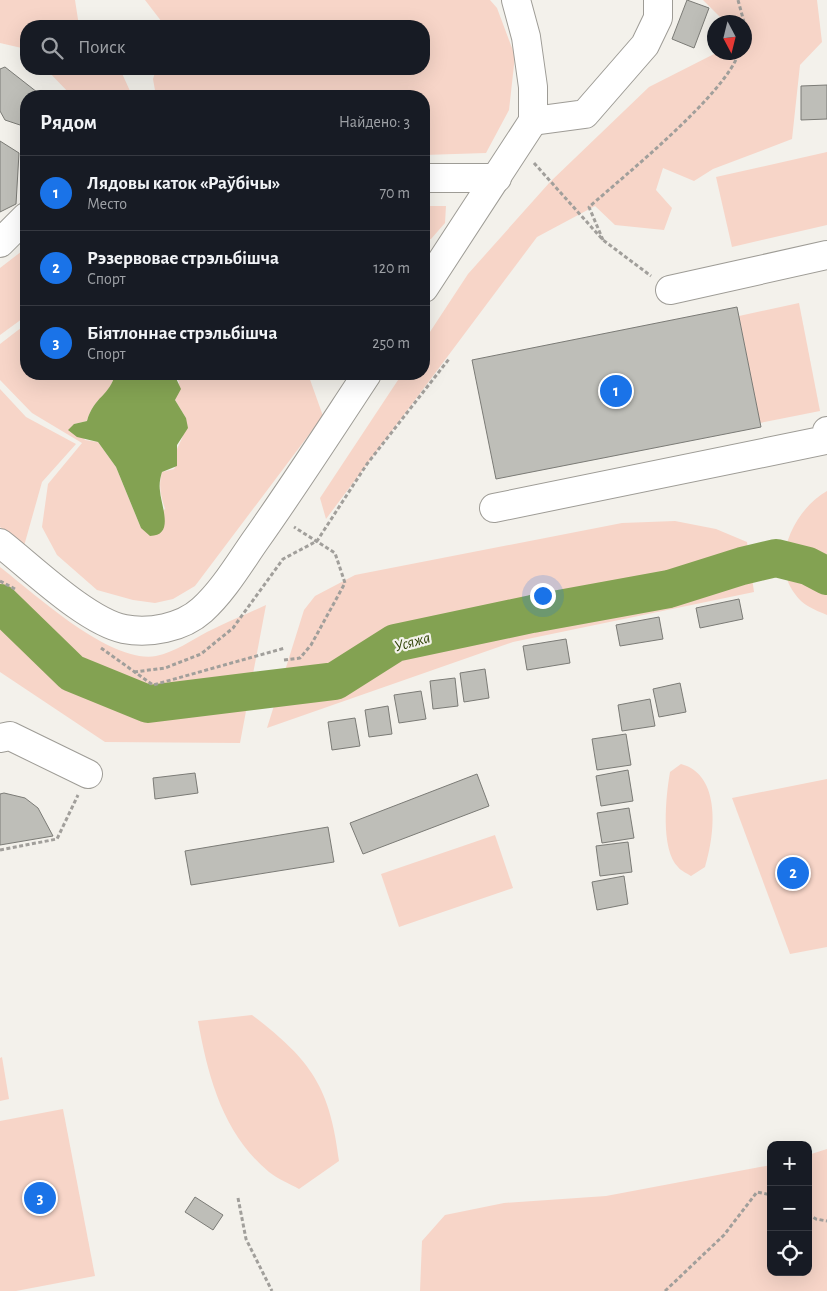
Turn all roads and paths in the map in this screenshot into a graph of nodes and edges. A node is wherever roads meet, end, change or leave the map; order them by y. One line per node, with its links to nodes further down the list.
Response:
1 (516, 0): 6 (street)
2 (658, 0): 6 (street)
3 (738, 0): 4 (path)
4 (742, 15)
5 (737, 60): 11 (path)
6 (533, 121): 9 (street)
7 (544, 174): 11 (path)
8 (430, 178): 9 (street)
9 (497, 178): 14 (street)
10 (20, 223): 12 (street)
11 (603, 240): 15 (path)
12 (0, 243)
13 (827, 255): 15 (street)
14 (430, 279)
15 (670, 290)
16 (448, 359): 21 (path)
17 (363, 380): 20 (street)
18 (827, 431): 19 (street)
19 (494, 508)
20 (274, 514): 21 (path); 22 (street)
21 (317, 541): 23 (path); 24 (path)
22 (0, 542)
23 (284, 660)
24 (134, 672)
25 (3, 735): 26 (street)
26 (88, 774): 27 (path)
27 (0, 850)
28 (767, 1194): 33 (path)
29 (238, 1198): 32 (path)
30 (812, 1216): 31 (path)
31 (827, 1221)
32 (272, 1291)
33 (665, 1291)

